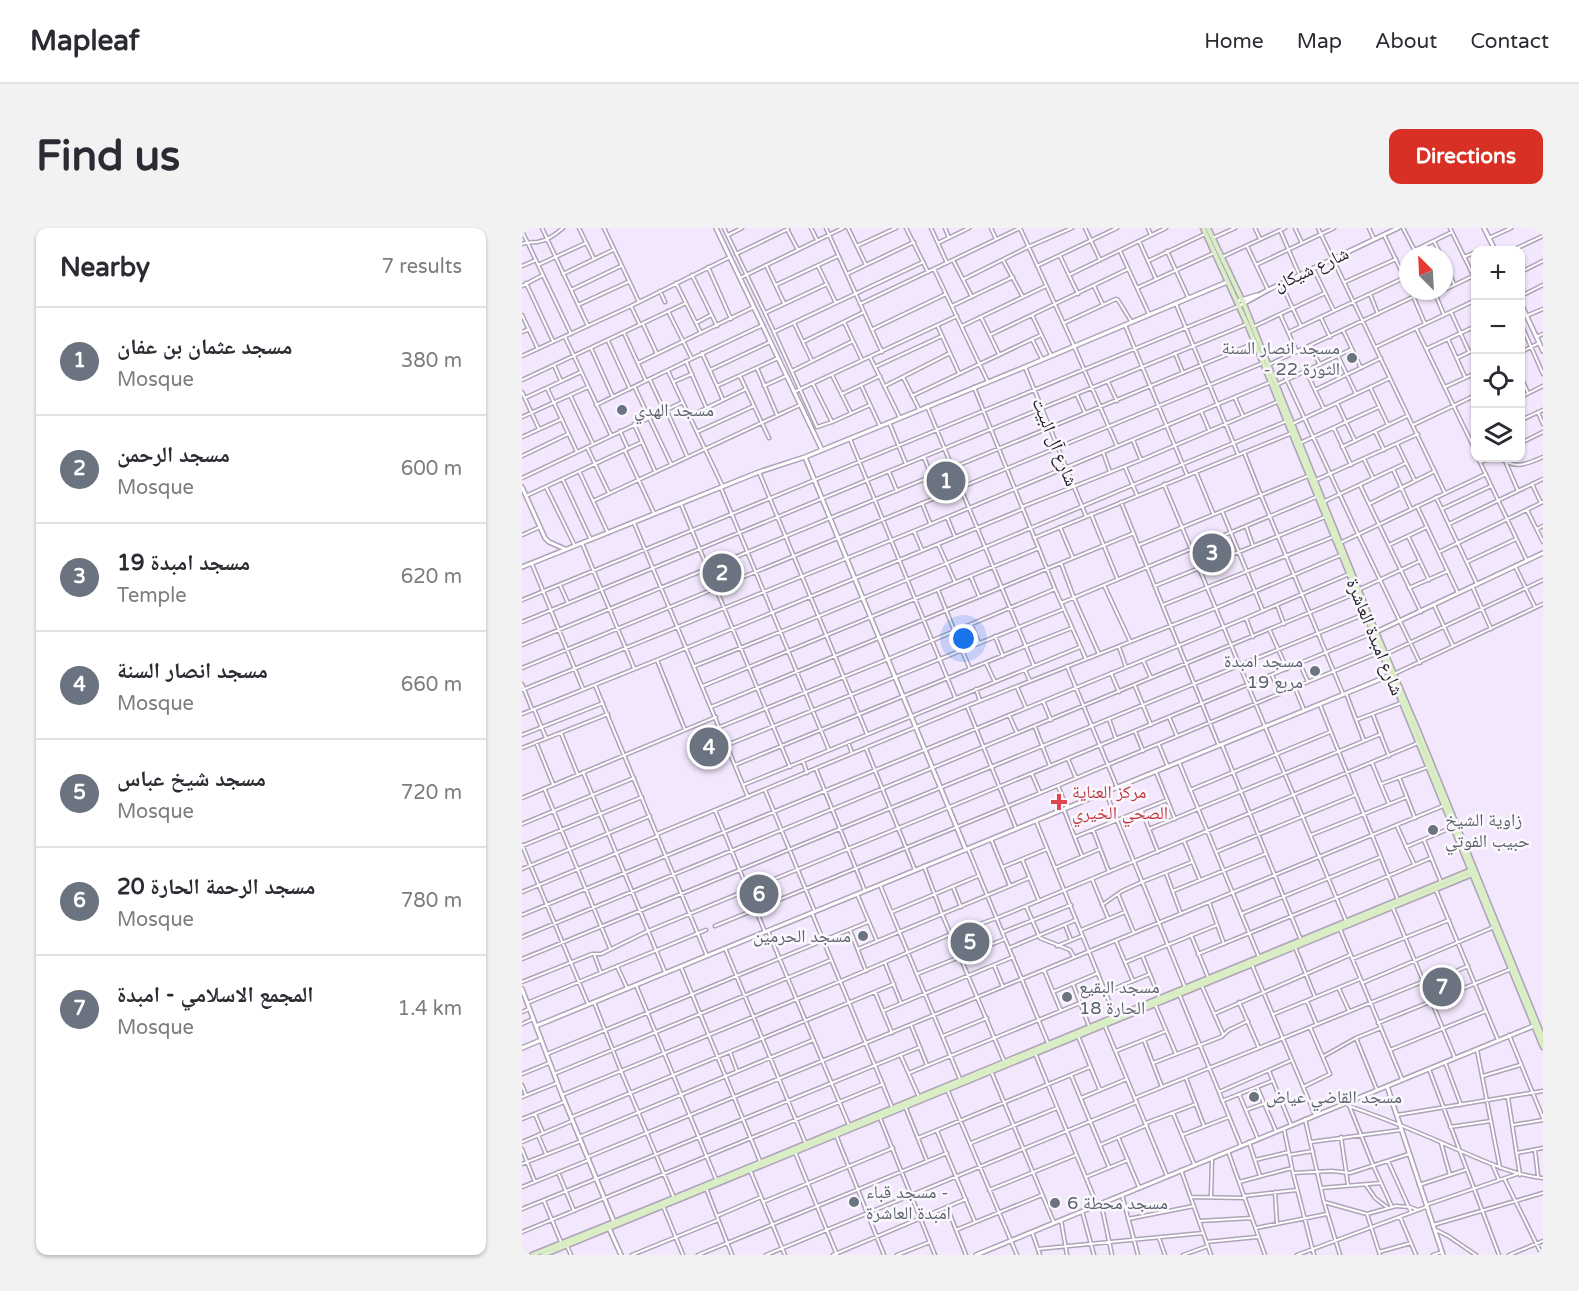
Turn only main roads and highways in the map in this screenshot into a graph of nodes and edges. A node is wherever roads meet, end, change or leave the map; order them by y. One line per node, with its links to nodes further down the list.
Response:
1 (1203, 228): 3 (main road, شارع امبدة العاشرة)
2 (1208, 228): 3 (main road, شارع امبدة العاشرة)
3 (1241, 303): 4 (main road, شارع امبدة العاشرة); 4 (main road, شارع امبدة العاشرة)
4 (1266, 364): 5 (main road, شارع امبدة العاشرة); 5 (main road, شارع امبدة العاشرة)
5 (1304, 460): 6 (main road, شارع امبدة العاشرة); 6 (main road, شارع امبدة العاشرة)
6 (1322, 502): 7 (main road, شارع امبدة العاشرة); 7 (main road, شارع امبدة العاشرة)
7 (1358, 591): 8 (main road, شارع امبدة العاشرة); 8 (main road, شارع امبدة العاشرة)
8 (1375, 632): 9 (main road, شارع امبدة العاشرة); 9 (main road, شارع امبدة العاشرة)
9 (1393, 674): 10 (main road, شارع امبدة العاشرة); 10 (main road, شارع امبدة العاشرة)
10 (1473, 871): 11 (main road); 11 (main road); 17 (main road, شارع امبدة العاشرة); 17 (main road, شارع امبدة العاشرة)
11 (1378, 910): 12 (main road); 12 (main road)
12 (1339, 926): 13 (main road); 13 (main road)
13 (1260, 958): 14 (main road); 14 (main road)
14 (1186, 989): 15 (main road)
15 (1178, 992): 16 (main road); 16 (main road)
16 (1116, 1018): 19 (main road); 19 (main road)
17 (1535, 1025): 18 (main road, شارع امبدة العاشرة); 20 (main road, شارع امبدة العاشرة)
18 (1543, 1038)
19 (1049, 1046): 21 (main road); 21 (main road)
20 (1543, 1047)
21 (1005, 1063): 22 (main road); 22 (main road)
22 (850, 1127): 23 (main road); 23 (main road)
23 (731, 1176): 24 (main road); 24 (main road)
24 (706, 1186): 25 (main road); 25 (main road)
25 (615, 1224): 26 (main road)
26 (609, 1227): 27 (main road); 28 (main road)
27 (532, 1255)
28 (543, 1255)

